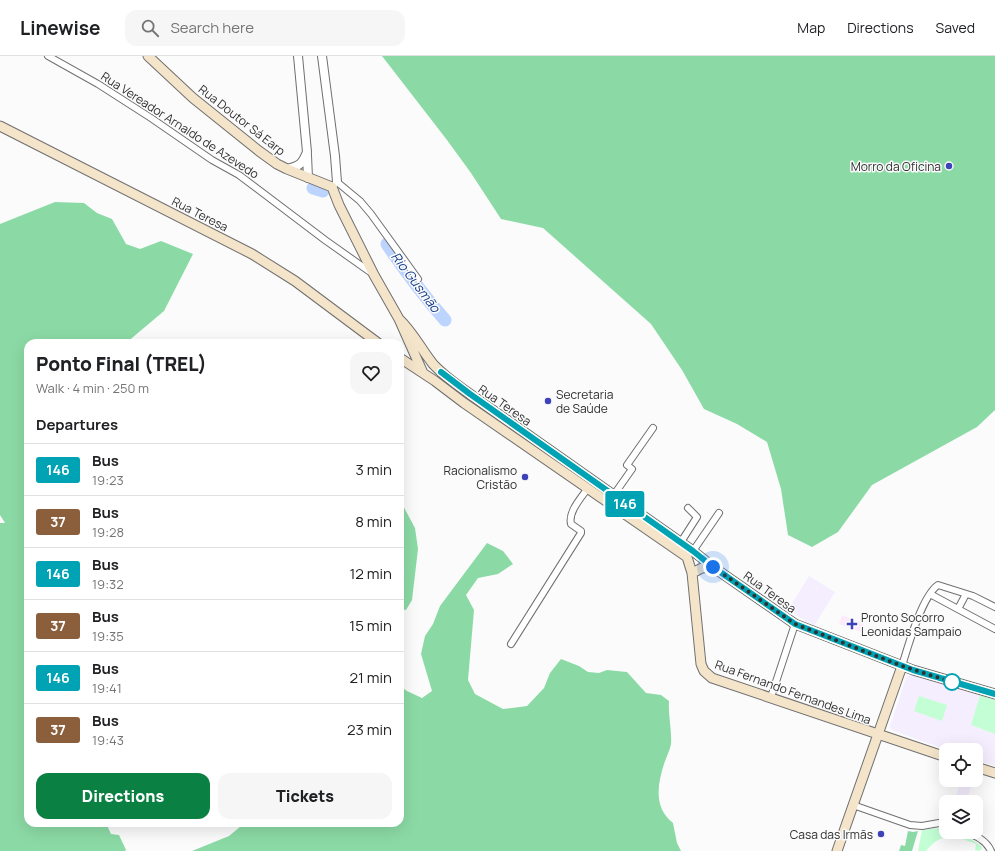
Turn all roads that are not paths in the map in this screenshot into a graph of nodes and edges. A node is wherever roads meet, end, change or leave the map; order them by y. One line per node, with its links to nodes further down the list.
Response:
1 (48, 56): 10 (street, Rua Vereador Arnaldo de Azevedo)
2 (298, 56): 6 (street)
3 (322, 56): 9 (street)
4 (152, 57): 7 (main road, Rua Doutor Sá Earp)
5 (0, 126): 13 (main road, Rua Teresa)
6 (307, 152): 7 (street); 8 (street)
7 (287, 169): 8 (main road, Rua Doutor Sá Earp)
8 (308, 178): 9 (main road, Rua Doutor Sá Earp)
9 (335, 184): 10 (main road); 11 (street)
10 (374, 275): 12 (main road)
11 (418, 279)
12 (398, 318): 15 (main road, Rua Teresa); 16 (main road)
13 (373, 339)
14 (404, 361): 16 (main road, Rua Teresa)
15 (441, 372): 17 (main road); 20 (main road, Rua Teresa)
16 (423, 374): 17 (main road, Rua Teresa)
17 (435, 381): 19 (main road, Rua Teresa)
18 (652, 428): 20 (street)
19 (588, 488): 26 (main road, Rua Teresa); 33 (street)
20 (613, 496): 23 (main road, Rua Teresa)
21 (688, 508): 23 (street)
22 (719, 513): 24 (street)
23 (681, 542): 24 (main road, Rua Teresa)
24 (693, 551): 25 (main road, Rua Teresa)
25 (713, 567): 26 (main road); 31 (main road, Rua Teresa)
26 (692, 573): 36 (main road, Rua Fernando Fernandes Lima)
27 (930, 594): 28 (street); 30 (street); 34 (street)
28 (966, 594): 29 (street); 30 (street)
29 (995, 607)
30 (958, 609): 32 (street)
31 (795, 624): 34 (main road, Rua Teresa); 36 (street)
32 (995, 629)
33 (511, 644)
34 (902, 666): 35 (main road, Rua Teresa); 37 (main road)
35 (995, 694)
36 (771, 697): 37 (main road, Rua Fernando Fernandes Lima)
37 (878, 735): 38 (main road, Rua Fernando Fernandes Lima); 41 (main road)
38 (939, 755)
39 (983, 770): 40 (main road)
40 (995, 774)
41 (853, 805): 42 (street); 44 (main road)
42 (939, 823)
43 (981, 839): 45 (street)
44 (837, 851)
45 (991, 851)

